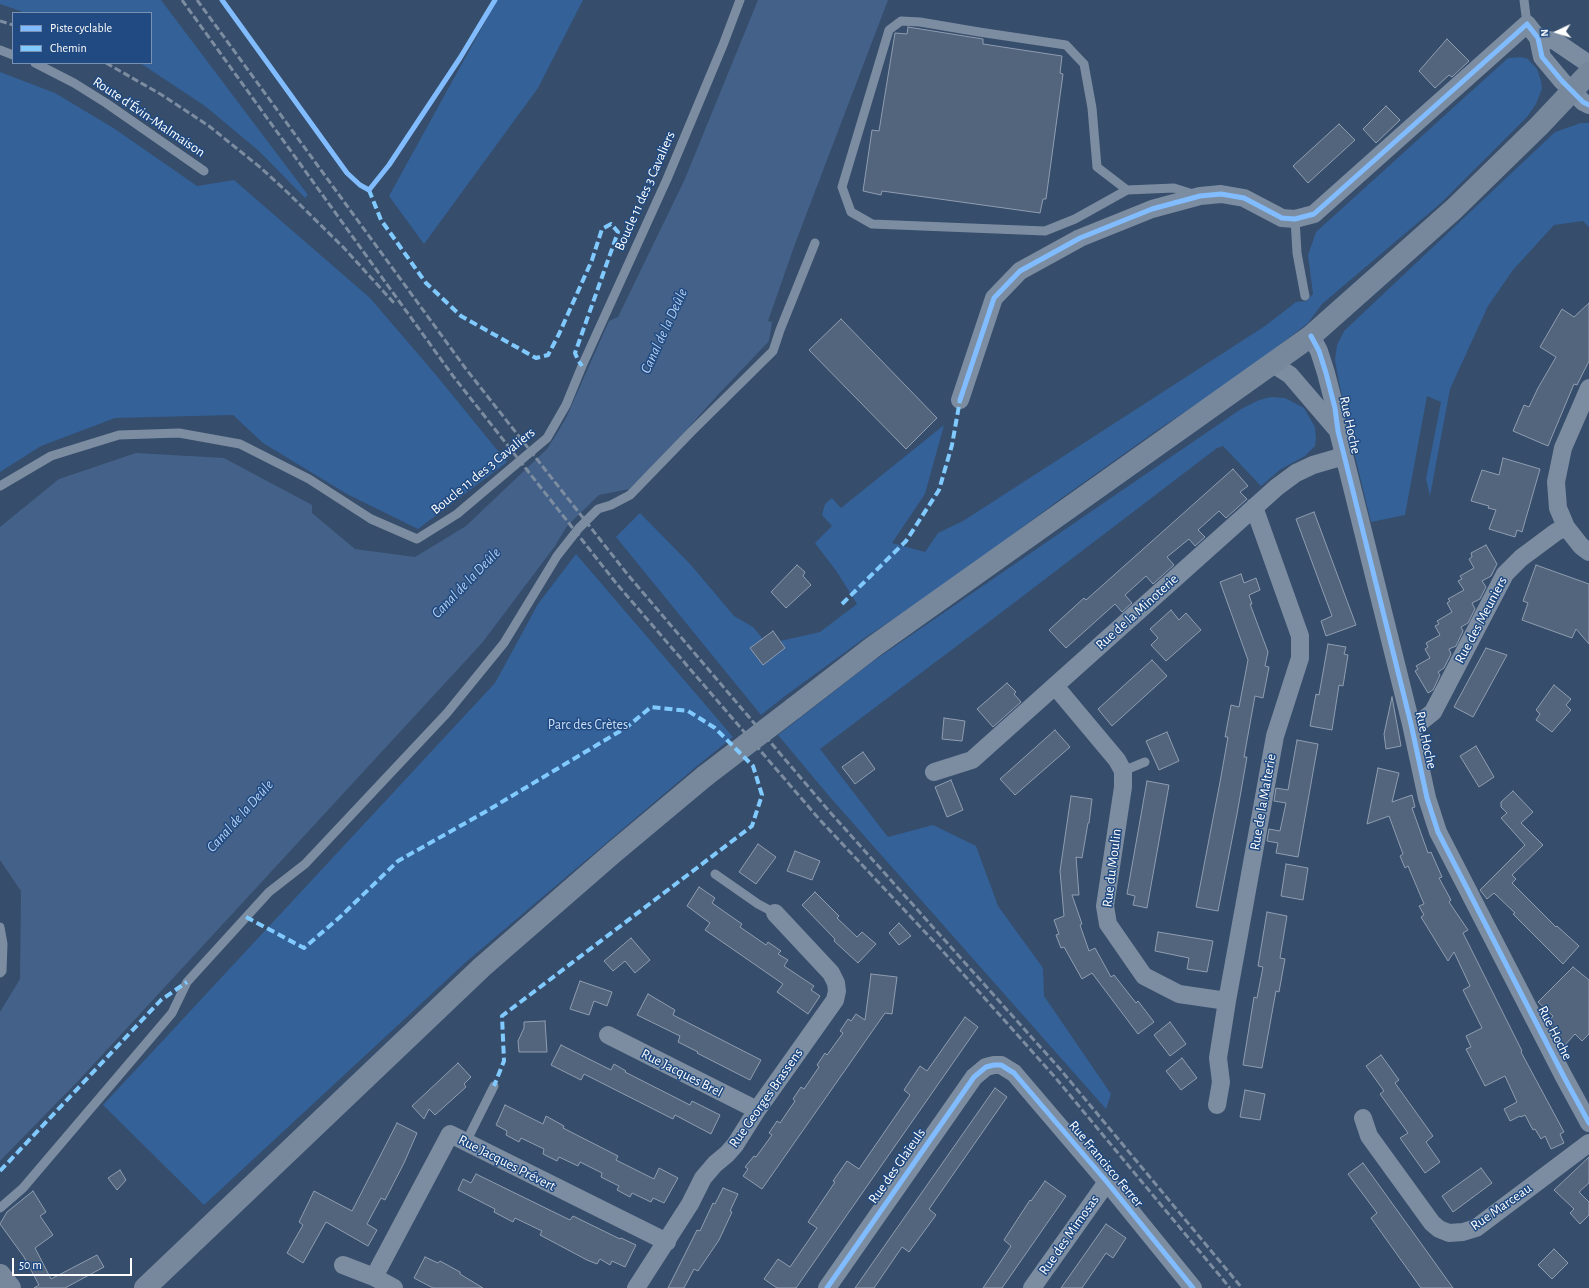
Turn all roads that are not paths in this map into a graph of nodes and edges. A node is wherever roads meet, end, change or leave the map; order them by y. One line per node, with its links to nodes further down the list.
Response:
1 (740, 0): 22 (lane, Boucle 11 des 3 Cavaliers)
2 (1524, 0): 3 (lane)
3 (1532, 31): 7 (street); 9 (street); 13 (street)
4 (0, 50): 5 (lane)
5 (12, 55)
6 (37, 64): 10 (lane, Route d'Évin-Malmaison)
7 (1589, 64)
8 (1589, 74): 9 (main road)
9 (1581, 98): 16 (main road)
10 (204, 171)
11 (1127, 190): 11 (lane); 12 (lane)
12 (1200, 196): 13 (street); 19 (street)
13 (1295, 219): 15 (lane)
14 (815, 243): 46 (lane)
15 (1305, 296)
16 (1311, 336): 17 (main road); 20 (street, Rue Hoche)
17 (1273, 364): 20 (street, Rue Hoche); 52 (main road, bridge)
18 (1589, 388): 24 (street)
19 (960, 400)
20 (1338, 431): 21 (street, Rue Hoche)
21 (1344, 456): 23 (street, Rue de la Minoterie); 27 (street, Rue Hoche)
22 (0, 486)
23 (1254, 507): 26 (street, Rue de la Minoterie); 35 (street, Rue de la Malterie)
24 (1566, 527): 25 (street); 27 (street, Rue des Meuniers)
25 (1589, 552)
26 (1055, 686): 29 (street, Rue du Moulin); 30 (street, Rue de la Minoterie)
27 (1411, 724): 42 (street, Rue Hoche)
28 (1145, 762): 29 (lane)
29 (1122, 771): 35 (street, Rue du Moulin)
30 (934, 772)
31 (715, 874): 32 (lane)
32 (775, 913): 40 (street, Rue Georges Brassens)
33 (0, 927): 34 (lane)
34 (0, 973)
35 (1227, 1001): 39 (street, Rue de la Malterie)
36 (608, 1035): 40 (street, Rue Jacques Brel)
37 (994, 1065): 45 (street, Rue Francisco Ferrer); 55 (street, Rue des Glaïeuls)
38 (494, 1086): 43 (lane)
39 (1217, 1105)
40 (757, 1110): 47 (street, Rue Georges Brassens)
41 (1363, 1118): 44 (street, Rue Marceau)
42 (1589, 1123)
43 (466, 1142): 47 (street, Rue Jacques Prévert); 50 (street, Rue Jacques Prévert)
44 (1589, 1143)
45 (1107, 1182): 56 (street, Rue des Mimosas); 57 (street, Rue Francisco Ferrer)
46 (0, 1208)
47 (667, 1242): 54 (street, Rue Georges Brassens)
48 (343, 1265): 50 (street)
49 (0, 1275): 51 (main road)
50 (374, 1277): 53 (street)
51 (10, 1288)
52 (145, 1288)
53 (394, 1288)
54 (636, 1288)
55 (827, 1288)
56 (1032, 1288)
57 (1193, 1288)

